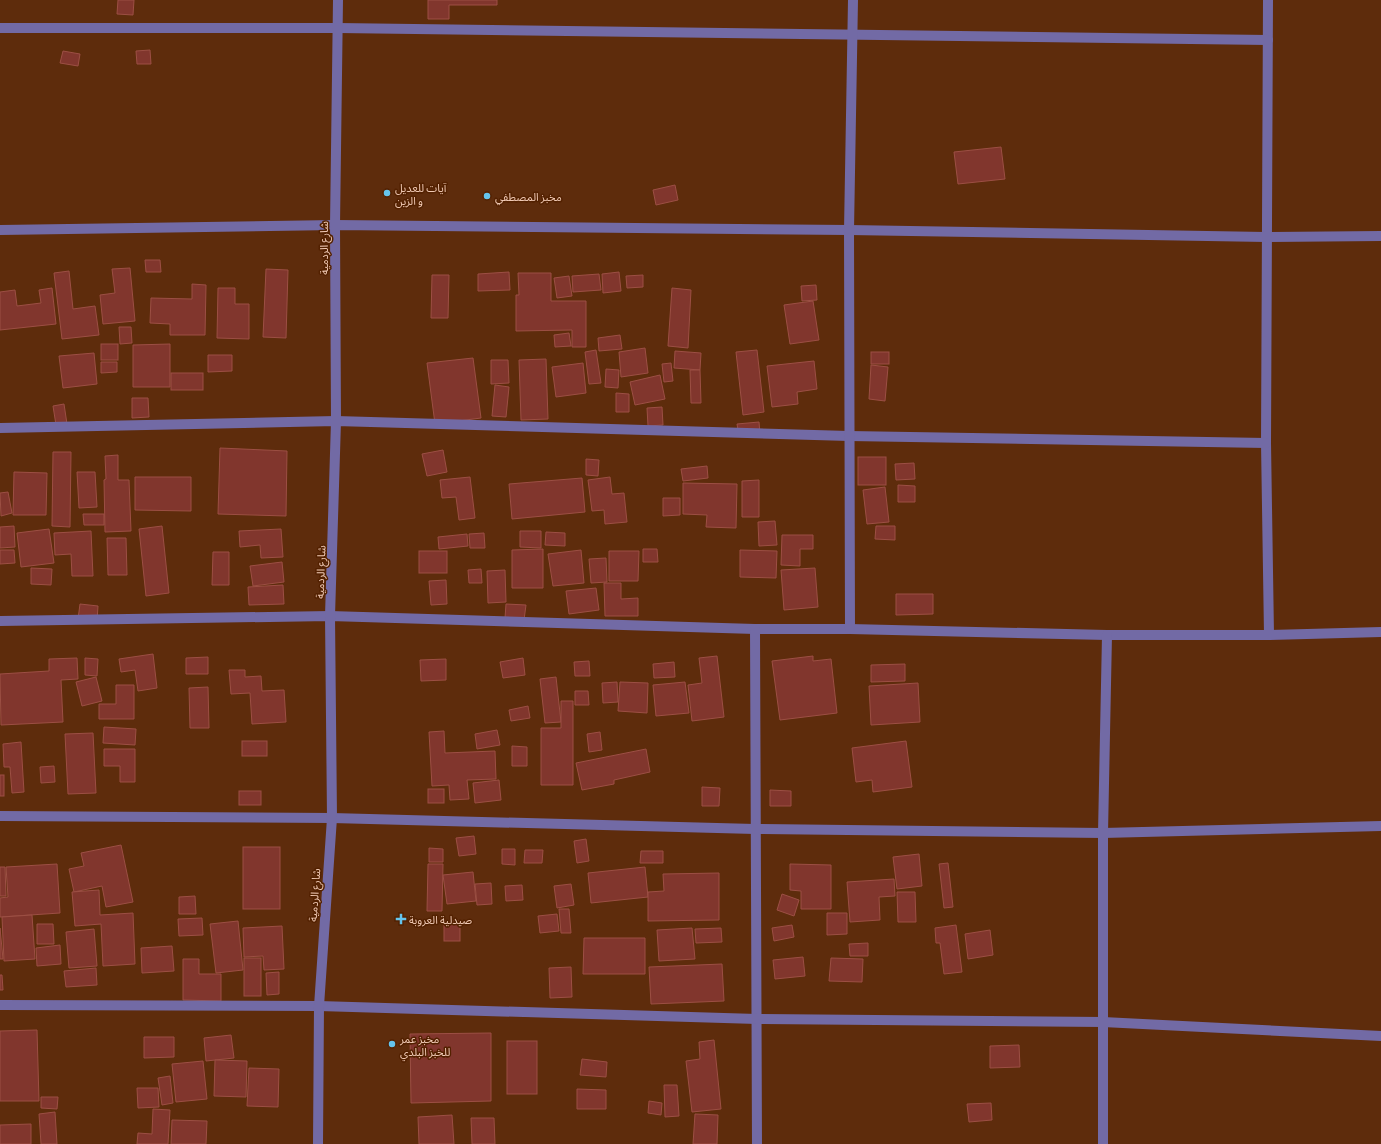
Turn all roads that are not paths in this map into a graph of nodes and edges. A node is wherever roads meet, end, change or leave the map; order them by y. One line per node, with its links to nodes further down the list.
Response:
1 (338, 0): 5 (street, شارع الردمية)
2 (853, 0): 6 (street)
3 (1268, 0): 7 (street)
4 (0, 28): 5 (street)
5 (338, 28): 6 (street); 8 (street, شارع الردمية)
6 (852, 34): 7 (street); 10 (street)
7 (1268, 40): 12 (street)
8 (335, 225): 9 (street); 10 (street); 13 (street, شارع الردمية)
9 (0, 230)
10 (849, 230): 12 (street); 15 (street)
11 (1381, 236): 12 (street)
12 (1266, 237): 16 (street)
13 (336, 422): 14 (street); 15 (street); 17 (street, شارع الردمية)
14 (0, 428)
15 (849, 436): 16 (street); 20 (street)
16 (1266, 443): 23 (street)
17 (330, 616): 18 (street); 19 (street); 25 (street, شارع الردمية)
18 (0, 622)
19 (755, 629): 20 (street); 27 (street)
20 (850, 629): 22 (street)
21 (1381, 632): 23 (street)
22 (1107, 635): 23 (street); 28 (street)
23 (1269, 635)
24 (0, 816): 25 (street)
25 (332, 818): 27 (street); 30 (street, شارع الردمية)
26 (1381, 826): 28 (street)
27 (755, 829): 28 (street); 31 (street)
28 (1103, 833): 32 (street)
29 (0, 1005): 30 (street)
30 (319, 1006): 31 (street); 34 (street, شارع الردمية)
31 (757, 1019): 32 (street); 35 (street)
32 (1103, 1022): 33 (street); 36 (street)
33 (1381, 1036)
34 (318, 1144)
35 (757, 1144)
36 (1103, 1144)

